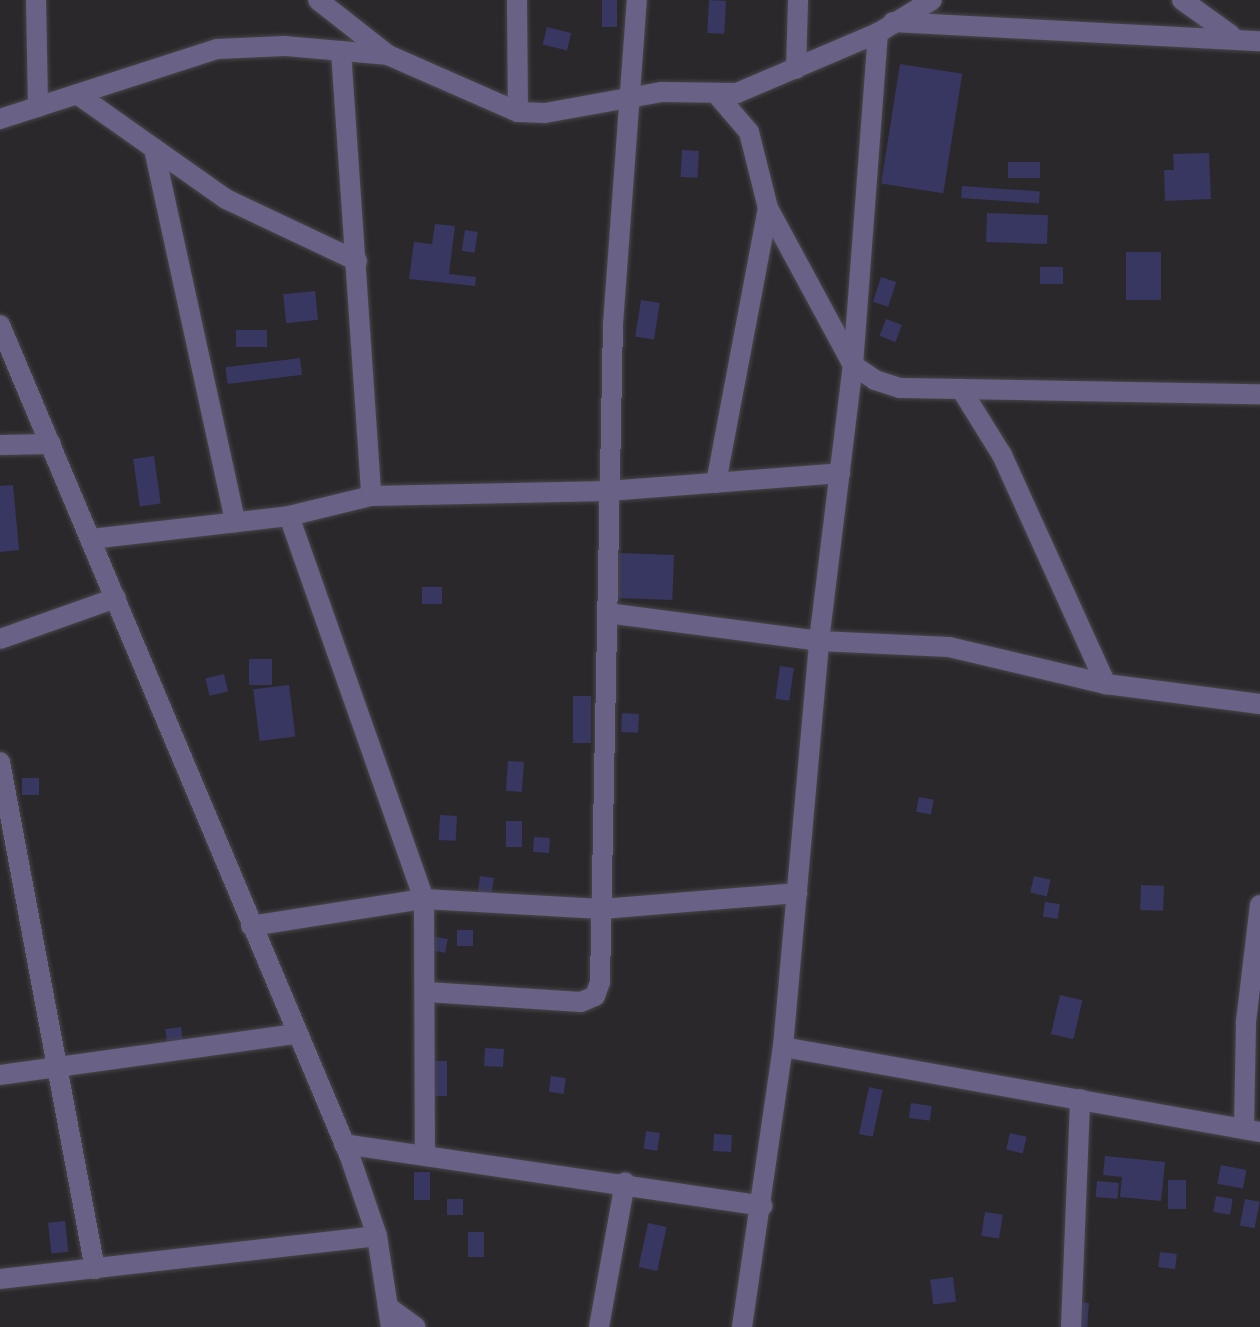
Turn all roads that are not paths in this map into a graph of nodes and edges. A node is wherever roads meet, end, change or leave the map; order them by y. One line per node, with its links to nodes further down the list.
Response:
1 (36, 0): 17 (street)
2 (318, 0): 12 (street)
3 (517, 0): 18 (street)
4 (637, 0): 16 (street)
5 (798, 0): 13 (street)
6 (1182, 0): 9 (street)
7 (928, 1): 8 (street)
8 (886, 28): 9 (street); 13 (street); 24 (street)
9 (1231, 35): 10 (street)
10 (1260, 41)
11 (341, 51): 12 (street); 14 (street); 22 (street)
12 (388, 55): 18 (street)
13 (796, 69): 15 (street)
14 (77, 94): 17 (street); 20 (street)
15 (719, 97): 16 (street); 21 (street)
16 (633, 99): 18 (street); 31 (street)
17 (38, 107): 19 (street)
18 (518, 112)
19 (0, 119)
20 (154, 149): 22 (street); 34 (street)
21 (768, 208): 24 (street); 30 (street)
22 (357, 261): 32 (street)
23 (0, 325): 27 (street)
24 (853, 365): 25 (street); 29 (street)
25 (961, 389): 26 (street); 40 (street)
26 (1260, 394)
27 (51, 444): 28 (street); 35 (street)
28 (0, 445)
29 (840, 473): 30 (street); 39 (street)
30 (716, 483): 31 (street)
31 (608, 491): 32 (street); 37 (street)
32 (371, 496): 33 (street)
33 (289, 516): 34 (street); 44 (street)
34 (235, 522): 35 (street)
35 (91, 539): 36 (street)
36 (116, 598): 38 (street); 47 (street)
37 (607, 613): 39 (street); 46 (street)
38 (0, 639)
39 (819, 641): 40 (street); 43 (street)
40 (1106, 684): 41 (street)
41 (1260, 704)
42 (0, 762): 51 (street)
43 (797, 893): 46 (street); 50 (street)
44 (424, 899): 46 (street); 47 (street); 48 (street)
45 (1260, 905): 54 (street)
46 (602, 909): 48 (street)
47 (251, 926): 49 (street)
48 (427, 992): 56 (street)
49 (295, 1034): 51 (street); 55 (street)
50 (783, 1047): 53 (street); 58 (street)
51 (55, 1070): 52 (street); 60 (street)
52 (0, 1075)
53 (1080, 1099): 54 (street); 66 (street)
54 (1252, 1130)
55 (344, 1144): 56 (street); 59 (street)
56 (425, 1154): 57 (street)
57 (625, 1182): 58 (street); 64 (street)
58 (762, 1206): 65 (street)
59 (377, 1236): 60 (street); 62 (street)
60 (95, 1269): 61 (street)
61 (0, 1279)
62 (390, 1317): 63 (street)
63 (416, 1327)
64 (599, 1327)
65 (742, 1327)
66 (1071, 1327)

